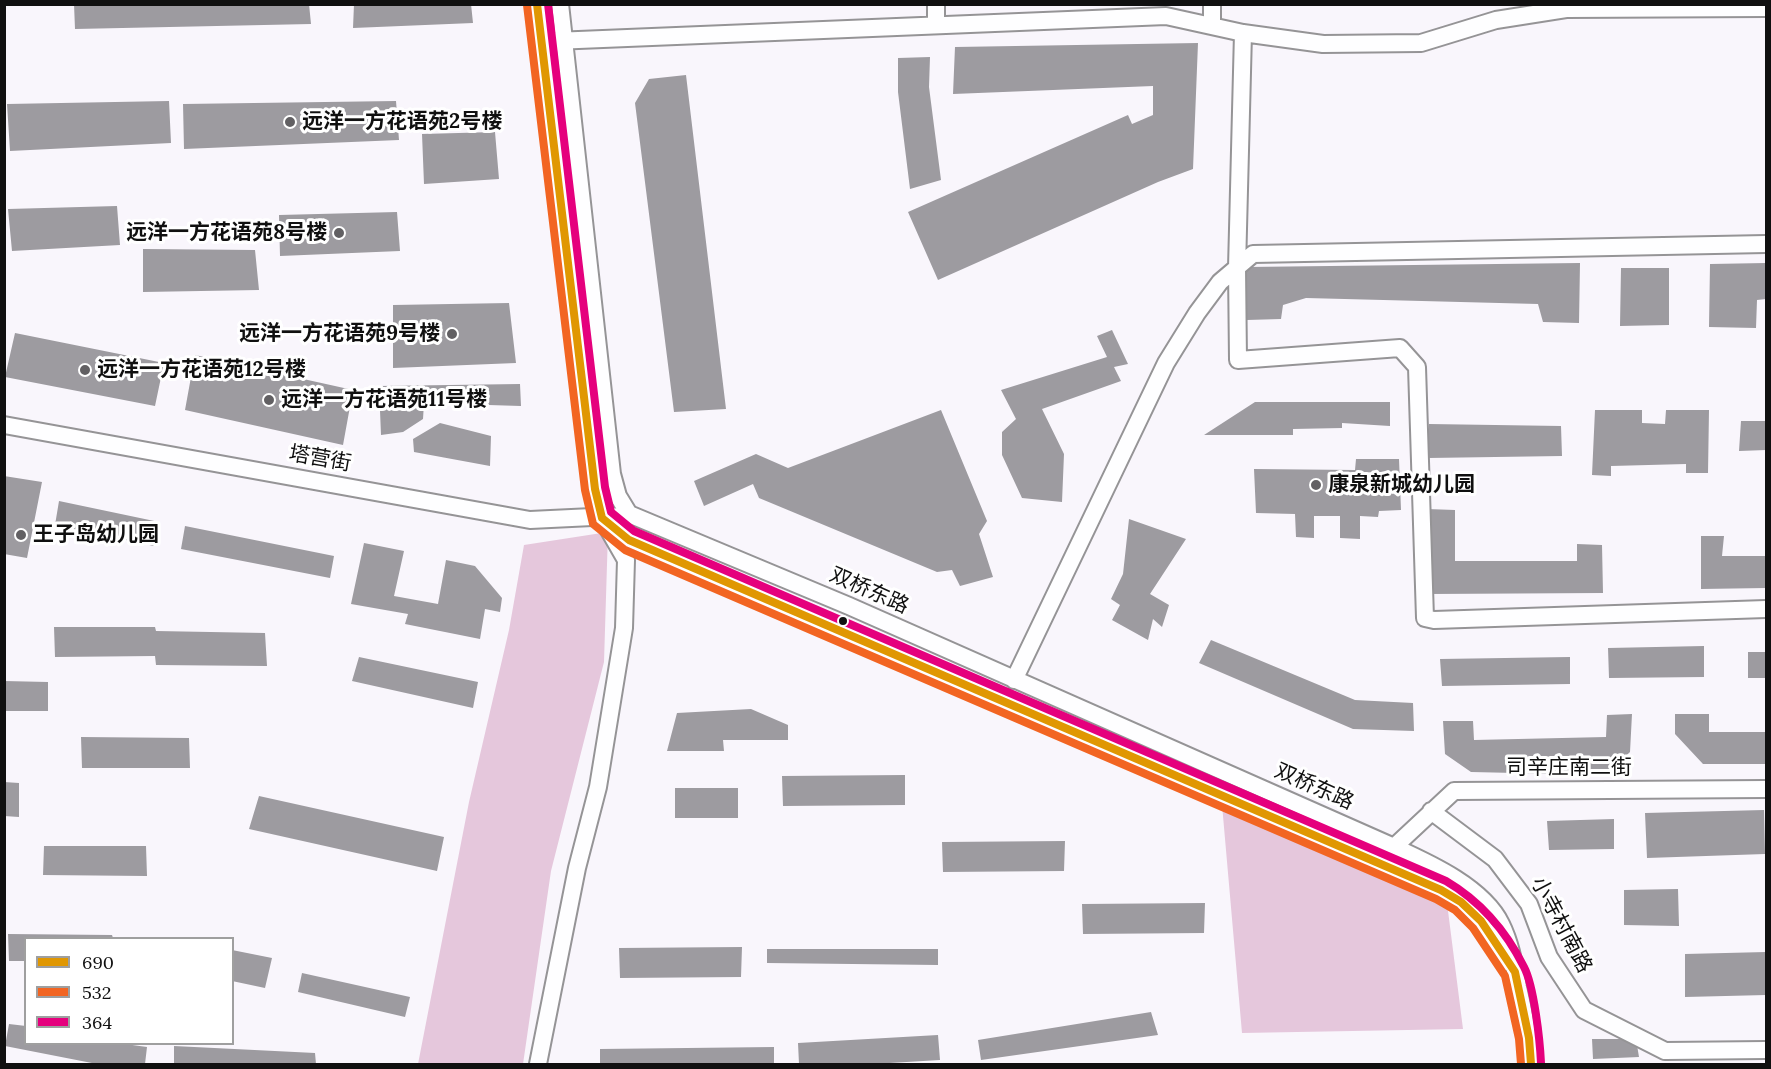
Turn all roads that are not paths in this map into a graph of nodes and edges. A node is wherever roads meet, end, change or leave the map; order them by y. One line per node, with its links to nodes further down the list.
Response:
1 (537, 4): 10 (street)
2 (560, 4): 9 (street)
3 (936, 4): 6 (street)
4 (1212, 4): 7 (street)
5 (1767, 8): 8 (street)
6 (936, 24): 7 (street); 9 (street)
7 (1212, 26): 8 (street)
8 (1243, 33): 12 (street)
9 (564, 41): 10 (street); 14 (street)
10 (542, 42): 15 (street)
11 (1767, 244): 12 (street)
12 (1237, 268): 16 (street); 17 (street)
13 (4, 425): 15 (street, 塔营街)
14 (629, 514): 15 (street, 塔营街); 17 (street, 双桥东路)
15 (602, 518): 21 (street, 双桥东路); 23 (street)
16 (1767, 609)
17 (1014, 680): 20 (street, 双桥东路)
18 (1767, 789): 19 (street, 司辛庄南二街)
19 (1431, 811): 20 (street, 司辛庄南二街); 22 (street, 小寺村南路)
20 (1394, 847): 21 (street, 双桥东路)
21 (1515, 972): 24 (street, 双桥东路)
22 (1767, 1050)
23 (538, 1065)
24 (1531, 1065)

